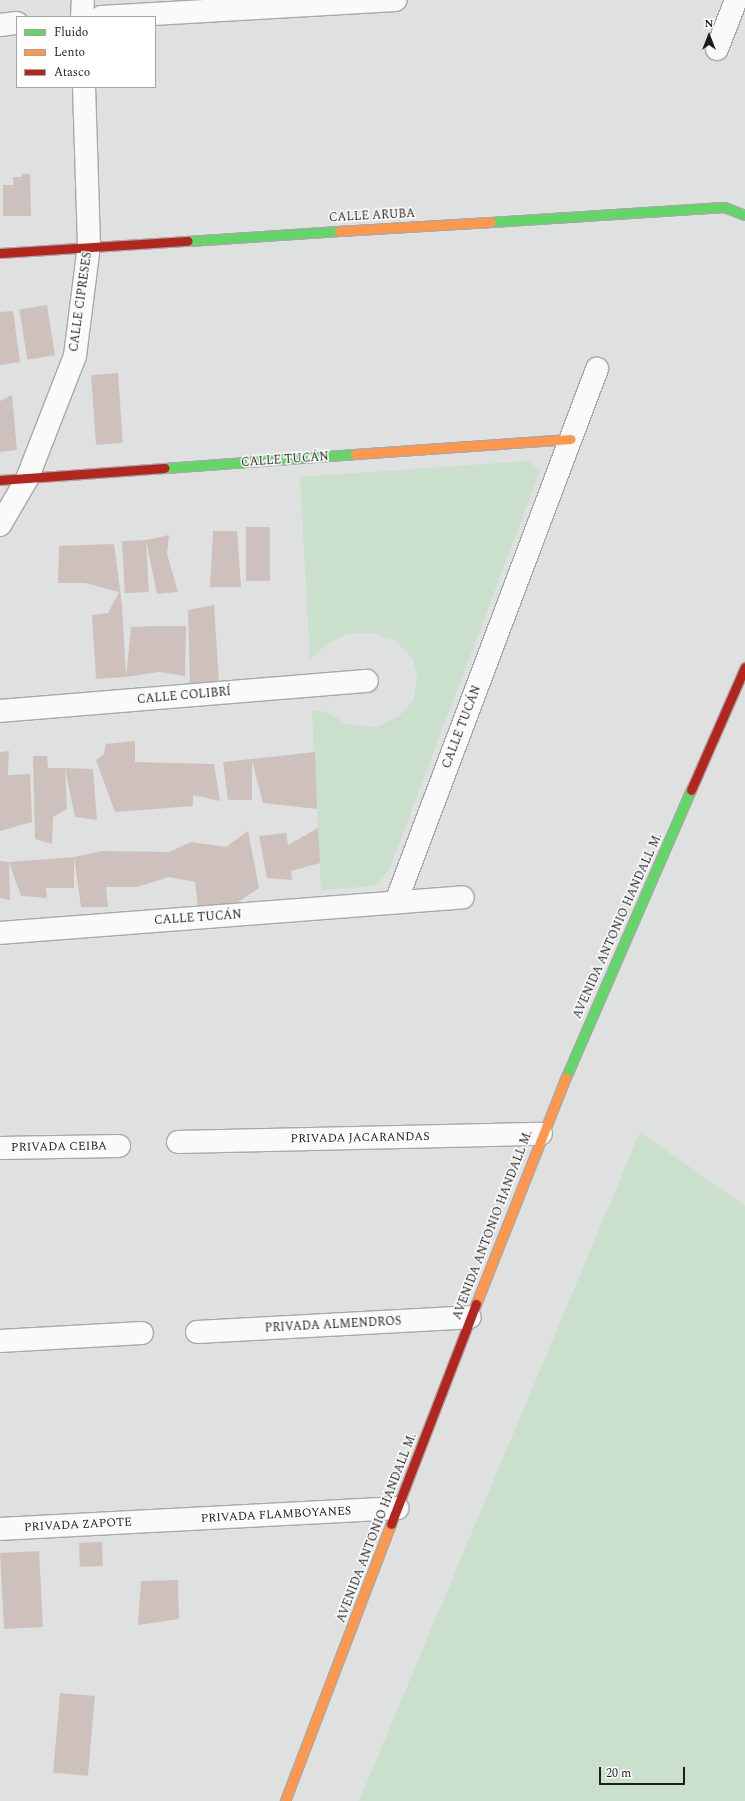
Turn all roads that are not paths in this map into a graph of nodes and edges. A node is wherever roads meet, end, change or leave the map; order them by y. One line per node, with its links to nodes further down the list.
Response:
1 (83, 0): 5 (street)
2 (396, 0): 4 (street)
3 (736, 0): 9 (street)
4 (314, 2): 6 (street)
5 (82, 16)
6 (115, 16)
7 (16, 23): 8 (street)
8 (0, 25)
9 (717, 49)
10 (84, 88): 12 (street, CALLE CIPRESES)
11 (745, 215): 12 (street, CALLE ARUBA)
12 (89, 245): 13 (street, CALLE ARUBA); 16 (street, CALLE CIPRESES)
13 (0, 253)
14 (597, 369): 15 (street, CALLE TUCÁN)
15 (570, 439): 16 (street, CALLE TUCÁN); 23 (street, CALLE TUCÁN)
16 (27, 478): 17 (street, CALLE TUCÁN); 18 (street, CALLE CIPRESES)
17 (0, 480)
18 (0, 526)
19 (745, 667): 25 (street, AVENIDA ANTONIO HANDALL M.)
20 (367, 681): 21 (street, CALLE COLIBRÍ)
21 (0, 711)
22 (463, 896): 23 (street, CALLE TUCÁN)
23 (396, 902): 24 (street, CALLE TUCÁN)
24 (0, 933)
25 (541, 1134): 26 (street, PRIVADA JACARANDAS); 29 (street, AVENIDA ANTONIO HANDALL M.)
26 (178, 1142)
27 (119, 1146): 28 (street, PRIVADA CEIBA)
28 (0, 1148)
29 (470, 1317): 30 (street, PRIVADA ALMENDROS); 33 (street, AVENIDA ANTONIO HANDALL M.)
30 (197, 1332)
31 (142, 1333): 32 (street)
32 (0, 1341)
33 (397, 1508): 34 (street, PRIVADA FLAMBOYANES); 36 (street, AVENIDA ANTONIO HANDALL M.)
34 (155, 1521): 35 (street, PRIVADA ZAPOTE)
35 (0, 1529)
36 (285, 1801)

